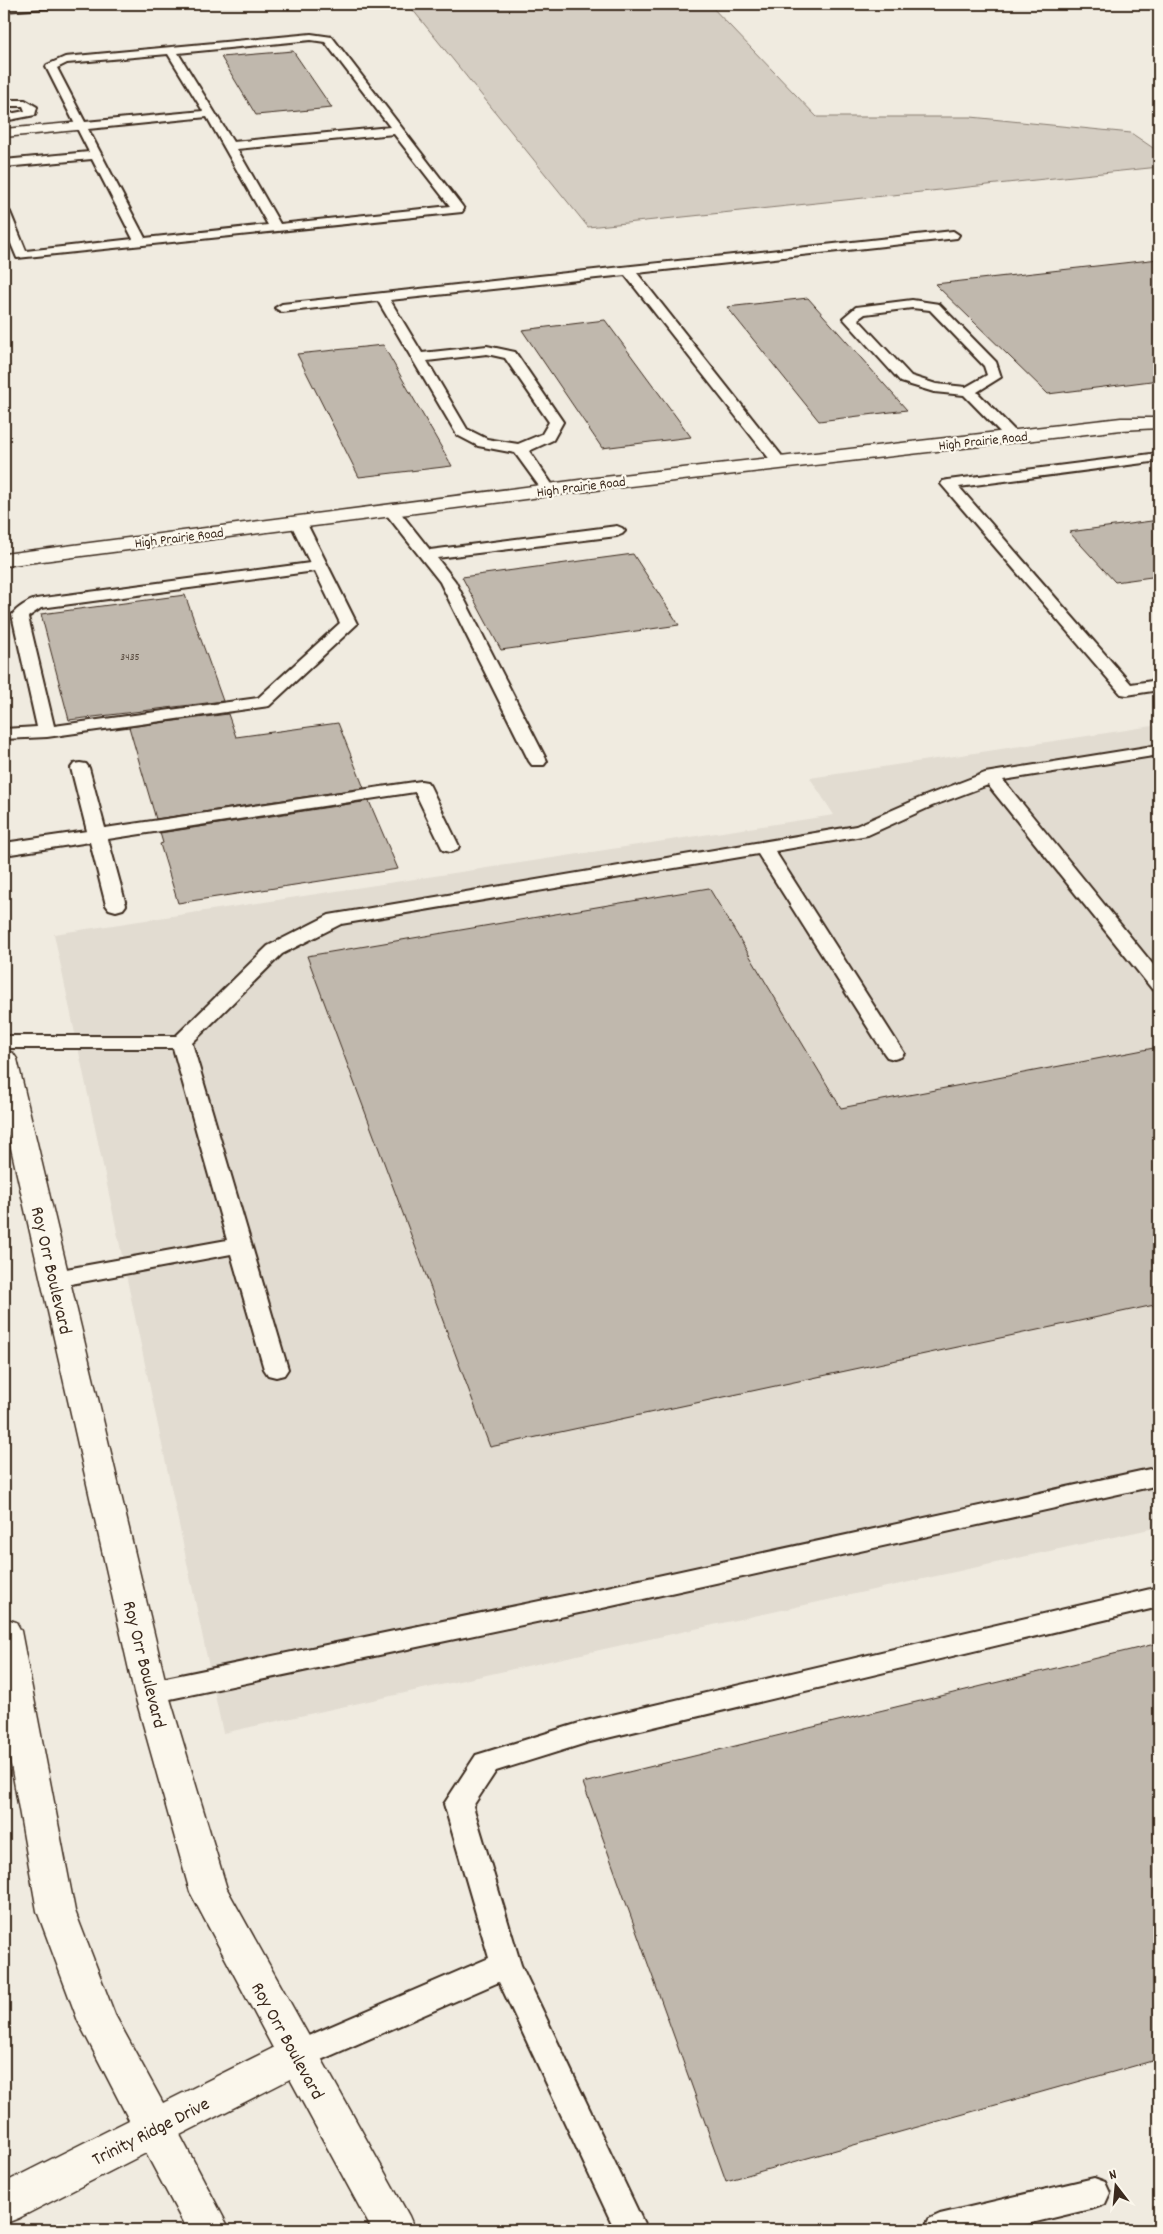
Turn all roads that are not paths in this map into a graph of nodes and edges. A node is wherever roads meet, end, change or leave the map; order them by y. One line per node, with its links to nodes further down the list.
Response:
1 (60, 4): 2 (lane)
2 (4, 8)
3 (171, 50): 5 (lane); 7 (lane); 8 (lane)
4 (4, 102): 6 (lane)
5 (208, 114): 7 (lane); 10 (lane)
6 (4, 118)
7 (82, 126): 9 (street); 11 (lane)
8 (396, 130): 10 (lane); 14 (lane)
9 (4, 133)
10 (230, 146): 14 (lane)
11 (96, 155): 12 (lane); 16 (lane)
12 (4, 164)
13 (4, 212): 16 (lane)
14 (276, 228): 16 (lane)
15 (953, 235): 17 (lane)
16 (141, 242)
17 (628, 270): 18 (lane); 26 (lane)
18 (382, 297): 19 (lane); 20 (lane)
19 (282, 308)
20 (418, 358): 24 (lane); 24 (lane)
21 (968, 391): 21 (lane); 23 (lane)
22 (1159, 423): 23 (street, High Prairie Road)
23 (1012, 436): 26 (street, High Prairie Road)
24 (520, 448): 27 (lane)
25 (1159, 457): 34 (lane)
26 (780, 463): 27 (street, High Prairie Road)
27 (549, 490): 28 (street, High Prairie Road)
28 (391, 510): 29 (street, High Prairie Road); 31 (lane)
29 (298, 522): 32 (street, High Prairie Road); 33 (lane)
30 (617, 531): 31 (lane)
31 (426, 555): 38 (lane)
32 (4, 560)
33 (320, 566): 35 (lane); 35 (lane)
34 (1159, 685)
35 (47, 732): 36 (lane)
36 (4, 734)
37 (1159, 750): 40 (lane)
38 (538, 761)
39 (80, 768): 41 (lane)
40 (991, 777): 43 (lane); 46 (lane)
41 (98, 835): 42 (lane); 44 (lane); 45 (lane)
42 (450, 846)
43 (763, 848): 48 (lane); 49 (lane)
44 (4, 849)
45 (116, 904)
46 (1159, 985)
47 (4, 1042): 48 (lane)
48 (182, 1042): 51 (lane)
49 (894, 1054)
50 (4, 1059): 52 (street, Roy Orr Boulevard)
51 (240, 1245): 52 (lane); 53 (lane)
52 (55, 1279): 57 (street, Roy Orr Boulevard)
53 (276, 1369)
54 (1159, 1476): 57 (lane)
55 (1159, 1597): 58 (lane)
56 (4, 1631): 60 (street)
57 (151, 1692): 59 (street, Roy Orr Boulevard)
58 (506, 1965): 59 (lane); 65 (lane)
59 (296, 2056): 60 (street, Trinity Ridge Drive); 64 (street, Roy Orr Boulevard)
60 (155, 2127): 62 (street, Trinity Ridge Drive); 63 (street)
61 (1094, 2193): 66 (lane)
62 (4, 2204)
63 (208, 2230)
64 (394, 2230)
65 (631, 2230)
66 (940, 2230)

